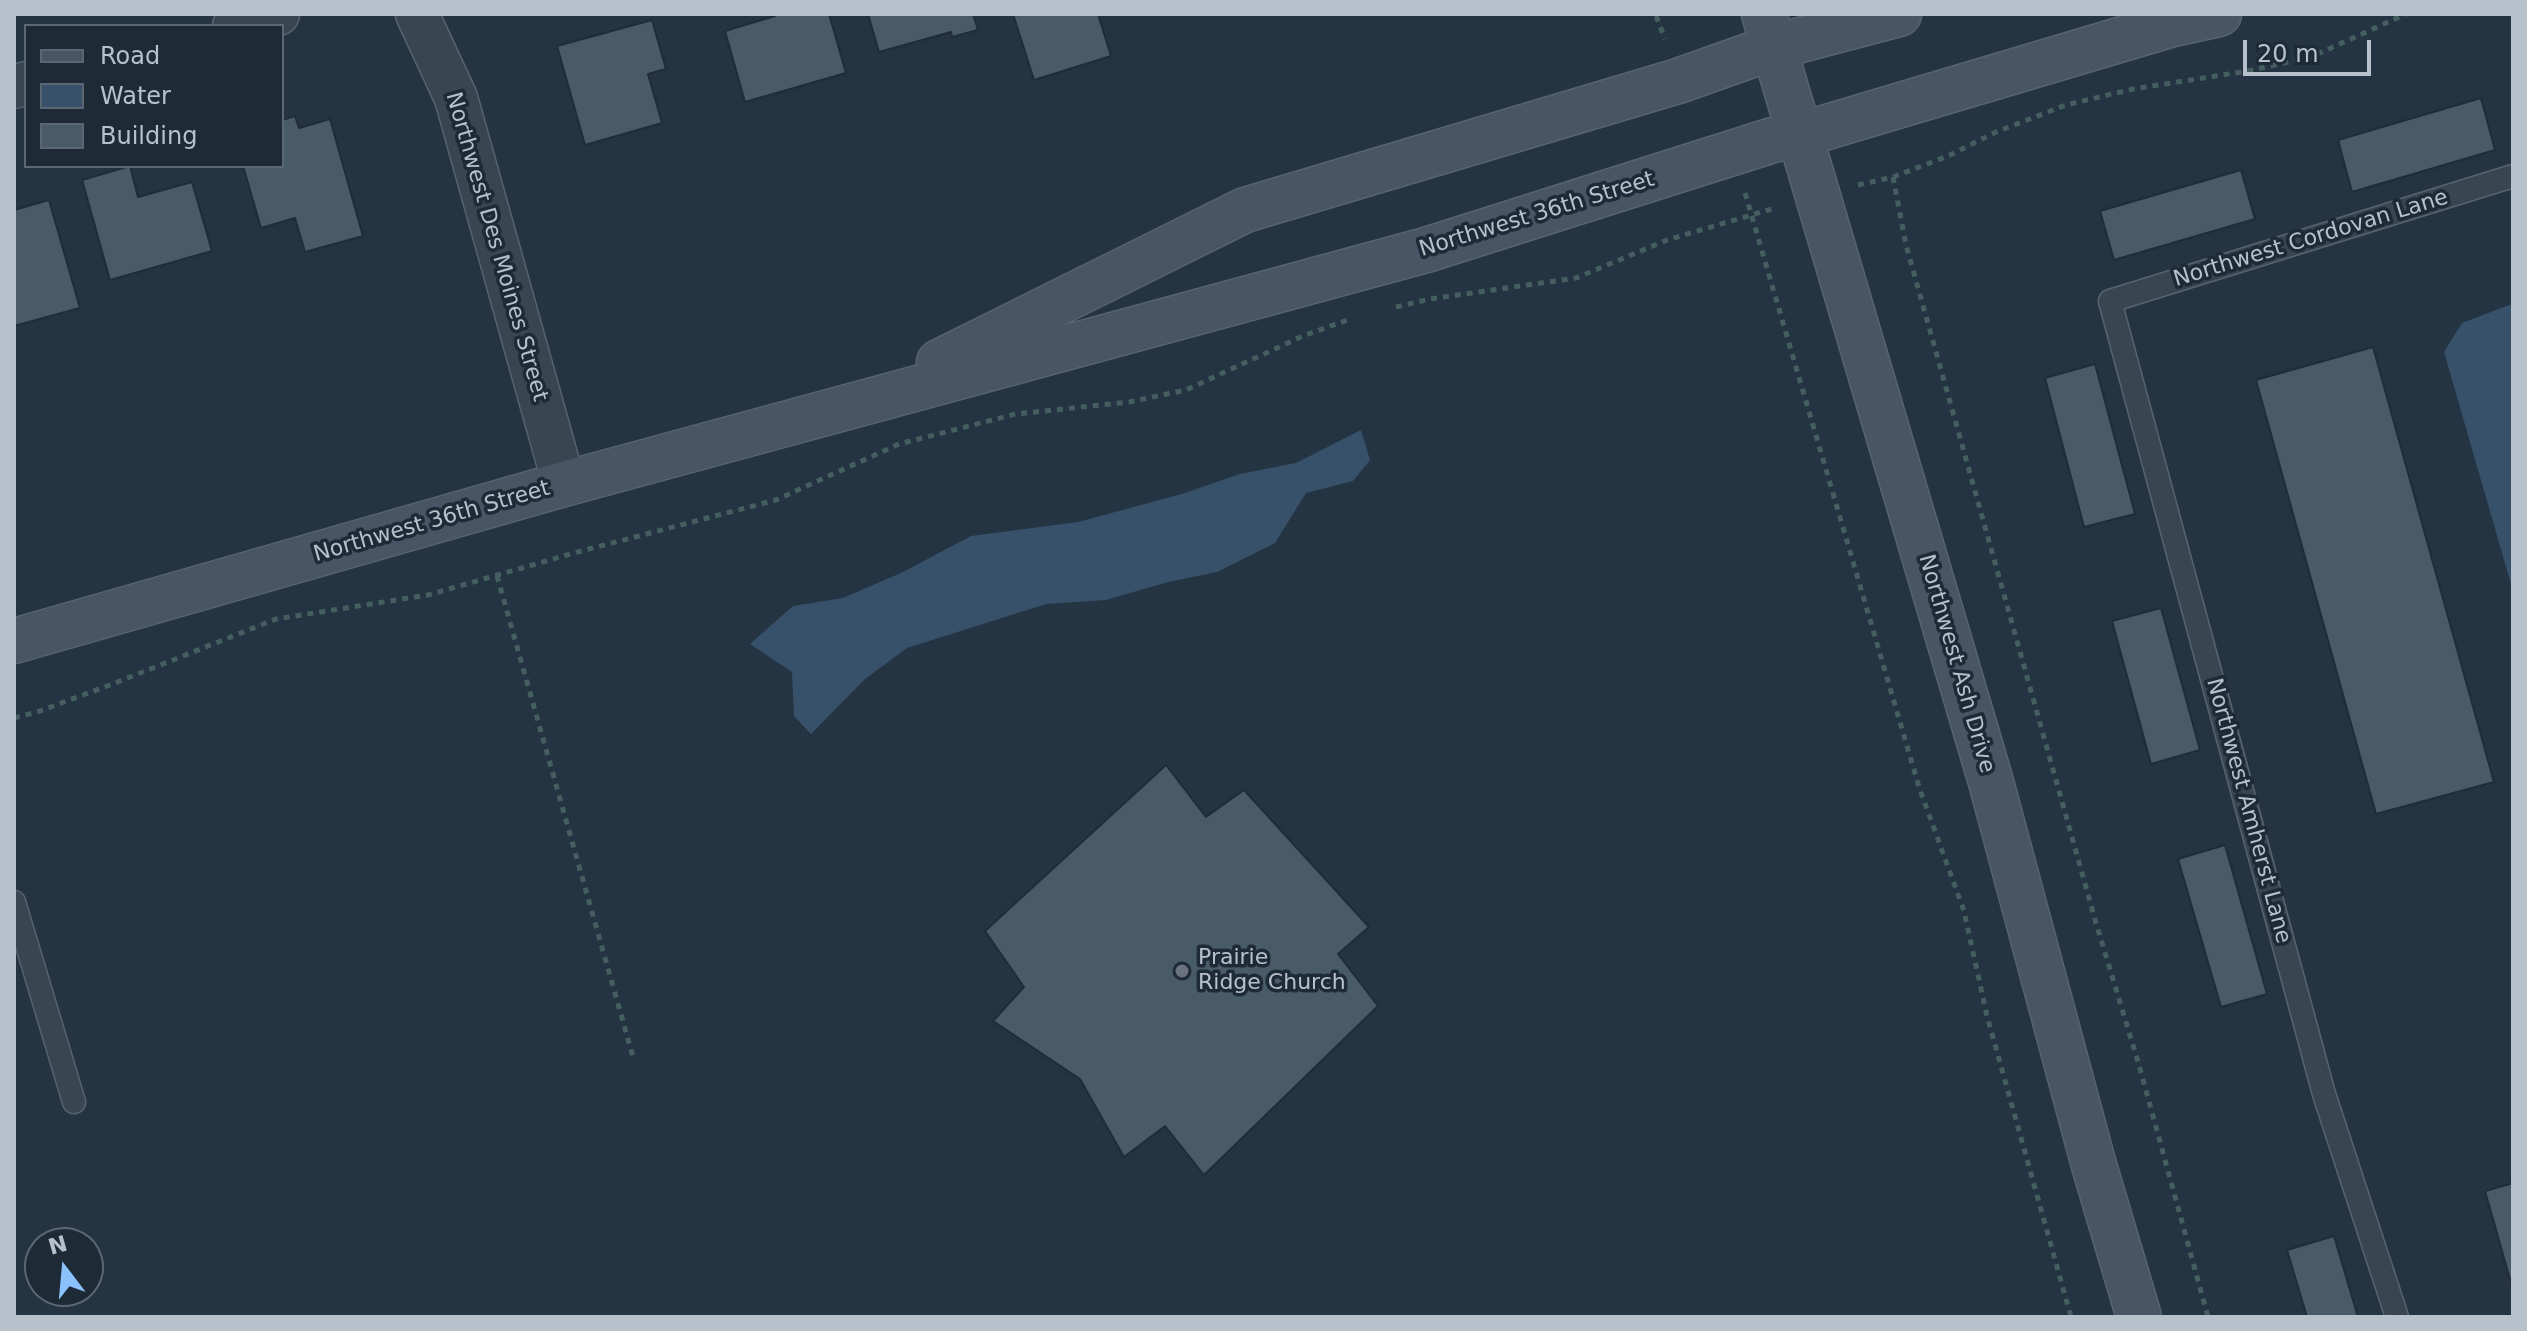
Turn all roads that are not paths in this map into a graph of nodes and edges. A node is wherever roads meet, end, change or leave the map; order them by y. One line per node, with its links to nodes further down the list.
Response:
1 (278, 14): 5 (street)
2 (417, 14): 11 (street, Northwest Des Moines Street)
3 (1899, 14): 6 (main road, Northwest 36th Street)
4 (2219, 14): 7 (main road, Northwest 36th Street)
5 (241, 24)
6 (1769, 31): 7 (main road, Northwest Ash Drive); 10 (main road, Northwest 36th Street)
7 (1800, 135): 10 (main road, Northwest 36th Street); 15 (main road, Northwest Ash Drive)
8 (2513, 176): 9 (lane, Northwest Cordovan Lane)
9 (2110, 301): 16 (lane, Northwest Amherst Lane)
10 (851, 406): 11 (main road, Northwest 36th Street)
11 (564, 484): 12 (main road, Northwest 36th Street)
12 (14, 641)
13 (14, 902): 14 (lane)
14 (74, 1102)
15 (2139, 1317)
16 (2397, 1317)

